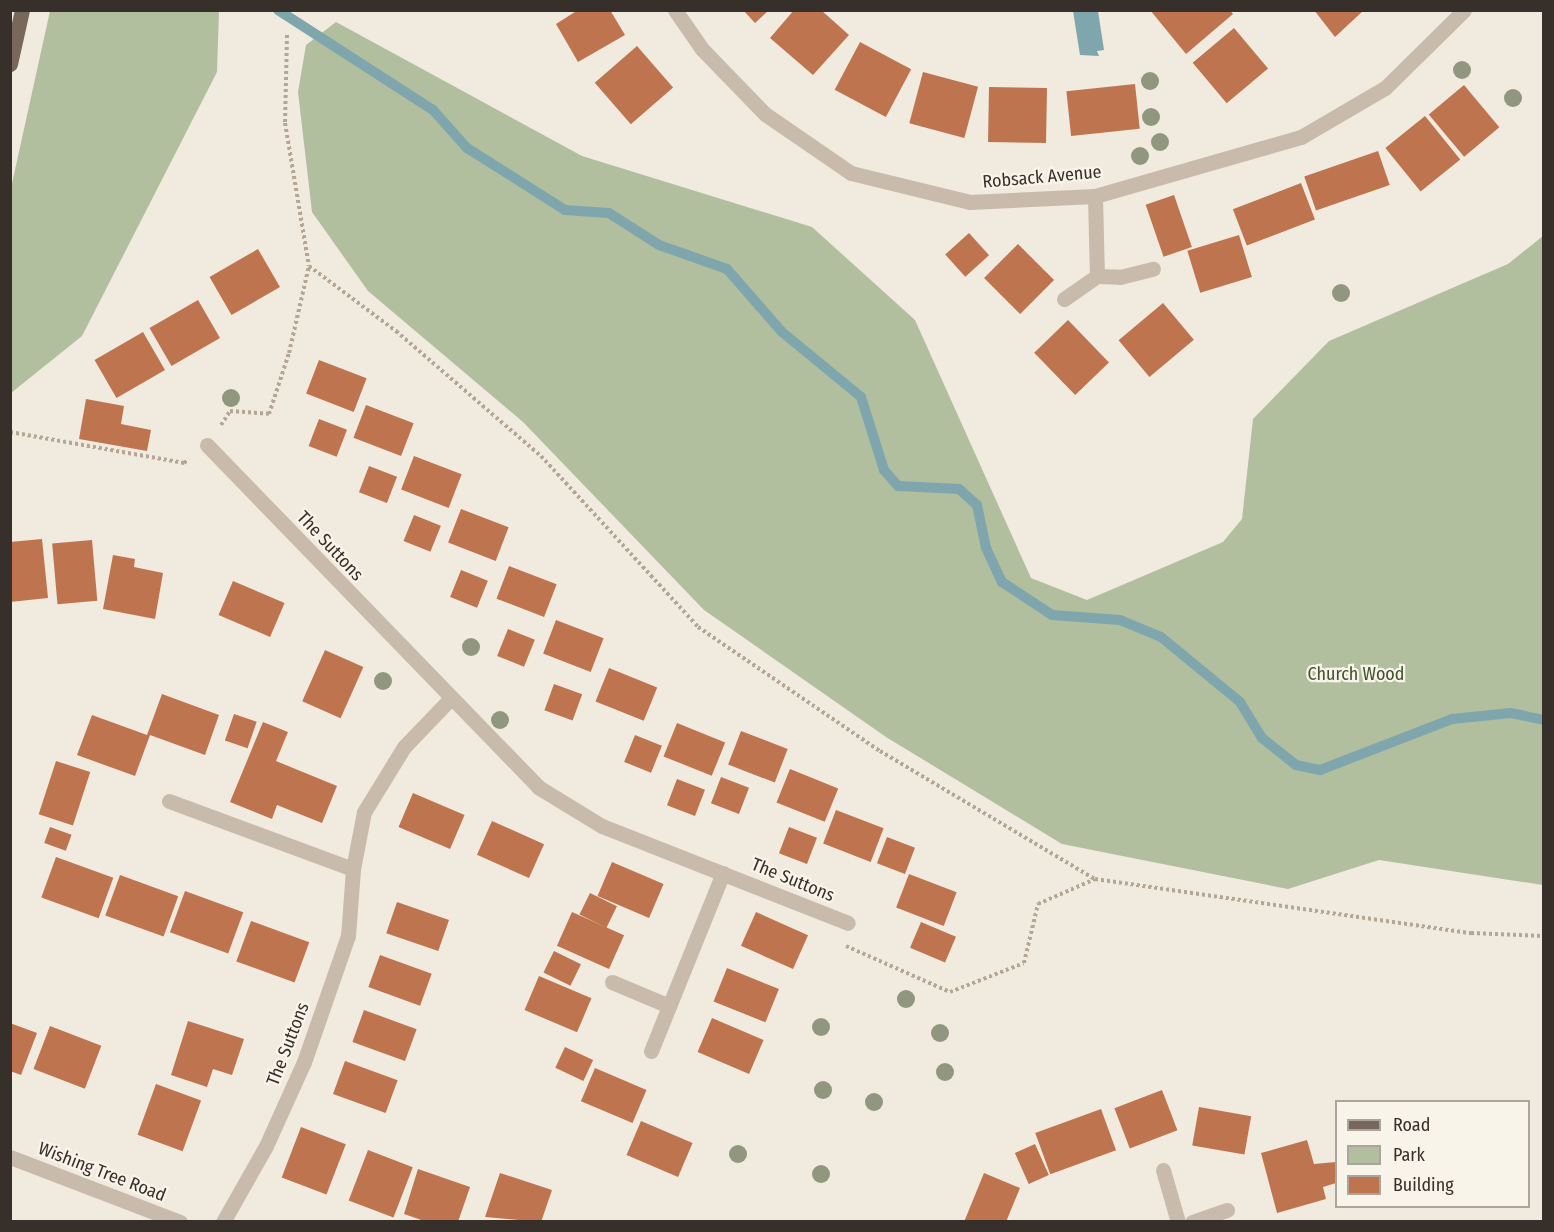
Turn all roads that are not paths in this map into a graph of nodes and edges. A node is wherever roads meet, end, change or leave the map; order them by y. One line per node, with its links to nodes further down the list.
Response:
1 (22, 10): 4 (main road)
2 (675, 10): 5 (street, Robsack Avenue)
3 (1464, 10): 5 (street, Robsack Avenue)
4 (10, 64)
5 (1095, 196): 7 (street)
6 (1153, 269): 7 (street)
7 (1097, 276): 8 (street)
8 (1064, 299)
9 (207, 445): 10 (street, The Suttons)
10 (449, 700): 12 (street, The Suttons); 13 (street, The Suttons)
11 (169, 801): 12 (street)
12 (353, 868): 22 (street, The Suttons)
13 (723, 873): 14 (street, The Suttons); 16 (street, The Suttons)
14 (848, 923)
15 (612, 982): 16 (street)
16 (669, 1006): 17 (street, The Suttons)
17 (651, 1051)
18 (10, 1157): 21 (street, Wishing Tree Road)
19 (1163, 1170): 23 (street)
20 (1227, 1210): 24 (street)
21 (180, 1221)
22 (223, 1221)
23 (1178, 1221)
24 (1192, 1221)

